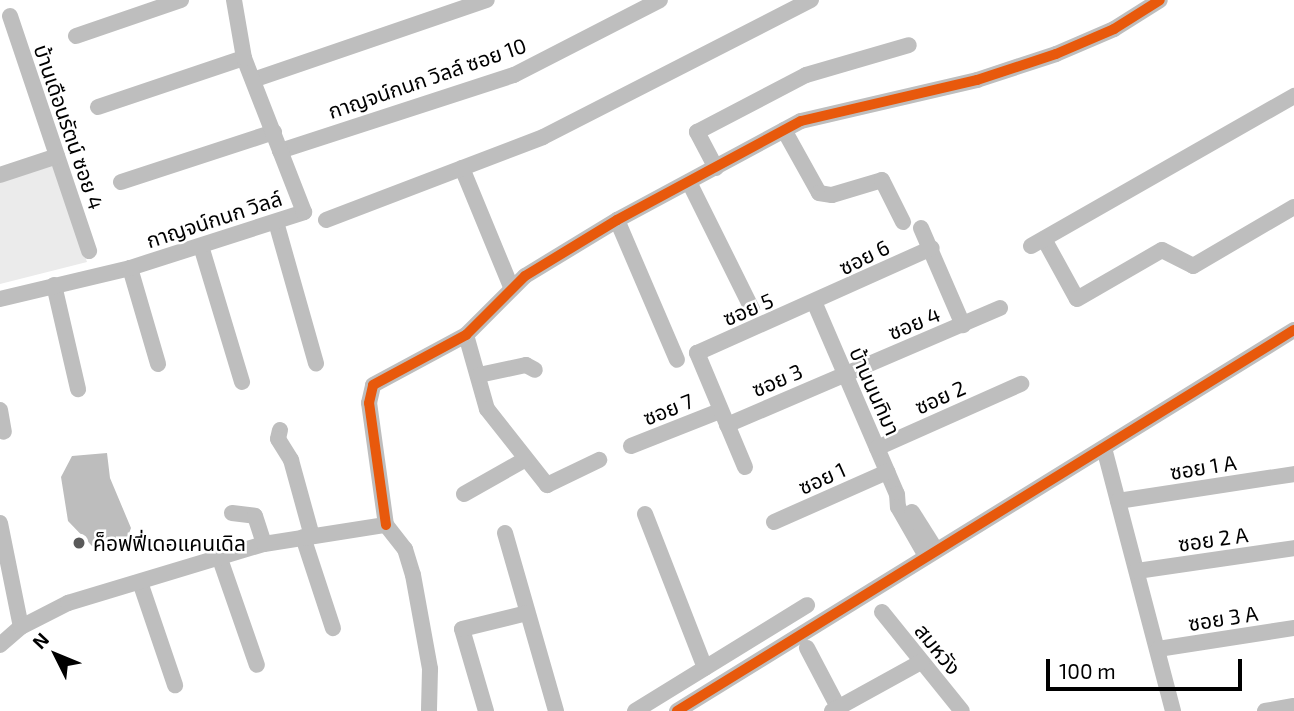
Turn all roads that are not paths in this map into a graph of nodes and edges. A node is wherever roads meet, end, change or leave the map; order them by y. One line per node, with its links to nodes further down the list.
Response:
1 (181, 0): 8 (street)
2 (487, 0): 11 (street)
3 (811, 0): 18 (street)
4 (1160, 0): 14 (street)
5 (237, 1): 10 (street, กาญจน์กนก วิลล์)
6 (650, 2): 16 (street, กาญจน์กนก วิลล์ ซอย 10)
7 (10, 16): 17 (street, บ้านเดือนรัตน์ ซอย 4)
8 (76, 36)
9 (909, 45): 19 (street)
10 (244, 58): 11 (street, กาญจน์กนก วิลล์); 13 (street)
11 (253, 80): 15 (street, กาญจน์กนก วิลล์)
12 (1294, 96): 23 (street)
13 (98, 107)
14 (784, 130): 19 (street); 27 (street)
15 (274, 132): 16 (street, กาญจน์กนก วิลล์); 21 (street)
16 (281, 151): 26 (street, กาญจน์กนก วิลล์)
17 (57, 156): 20 (street); 31 (street, บ้านเดือนรัตน์ ซอย 4)
18 (462, 168): 24 (street); 34 (street)
19 (716, 168): 22 (street)
20 (0, 175)
21 (121, 182)
22 (689, 182): 25 (street); 38 (street)
23 (1294, 207)
24 (326, 220)
25 (617, 220): 34 (street); 42 (street)
26 (276, 222): 29 (street, กาญจน์กนก วิลล์); 43 (street)
27 (903, 222)
28 (921, 228): 30 (street)
29 (201, 246): 32 (street, กาญจน์กนก วิลล์); 48 (street)
30 (932, 248): 36 (street, ซอย 6); 39 (street)
31 (89, 251)
32 (130, 268): 33 (street, กาญจน์กนก วิลล์); 44 (street)
33 (54, 285): 35 (street, กาญจน์กนก วิลล์); 50 (street)
34 (511, 287): 41 (street)
35 (0, 299)
36 (815, 304): 46 (street, บ้านนนทิมา); 52 (street, ซอย 5)
37 (1000, 308): 39 (street, ซอย 4)
38 (752, 309)
39 (963, 326): 46 (street, ซอย 4)
40 (1294, 330): 57 (street)
41 (466, 334): 47 (street); 69 (street)
42 (677, 360)
43 (316, 363)
44 (159, 364)
45 (535, 370): 47 (street)
46 (844, 374): 52 (street, ซอย 3); 56 (street, บ้านนนทิมา)
47 (479, 375): 58 (street)
48 (242, 382)
49 (1021, 384): 56 (street, ซอย 2)
50 (78, 389)
51 (0, 410): 54 (street)
52 (724, 418): 55 (street, ซอย 7); 60 (street)
53 (280, 430): 71 (street)
54 (4, 432)
55 (631, 446)
56 (877, 448): 61 (street, บ้านนนทิมา)
57 (1104, 448): 64 (street); 74 (street)
58 (524, 460): 59 (street); 63 (street)
59 (599, 460)
60 (745, 467)
61 (887, 472): 67 (street, ซอย 1); 74 (street, บ้านนนทิมา)
62 (1294, 474): 64 (street, ซอย 1 A)
63 (464, 494)
64 (1118, 501): 77 (street)
65 (232, 513): 72 (street)
66 (645, 514): 92 (street)
67 (774, 522)
68 (0, 523): 75 (street)
69 (386, 525): 71 (street); 96 (street)
70 (505, 533): 81 (street)
71 (308, 536): 72 (street); 83 (street)
72 (264, 544): 76 (street)
73 (1294, 548): 77 (street, ซอย 2 A)
74 (931, 553): 91 (street)
75 (3, 559): 82 (street)
76 (220, 559): 78 (street); 90 (street)
77 (1137, 571): 88 (street)
78 (141, 584): 82 (street); 93 (street)
79 (807, 605): 86 (street)
80 (882, 612): 89 (street, สมหวัง)
81 (527, 613): 97 (street); 98 (street)
82 (21, 627): 85 (street)
83 (333, 628)
84 (1294, 628): 88 (street, ซอย 3 A)
85 (0, 645)
86 (738, 648): 91 (street); 92 (street)
87 (807, 648): 95 (street)
88 (1158, 649): 102 (street)
89 (921, 662): 95 (street); 101 (street, สมหวัง)
90 (257, 665)
91 (749, 667): 100 (street)
92 (705, 668): 99 (street)
93 (175, 685)
94 (1294, 706): 103 (street)
95 (835, 709)
96 (429, 711)
97 (486, 711)
98 (555, 711)
99 (635, 711)
100 (677, 711)
101 (962, 711)
102 (1173, 711)
103 (1265, 711)

